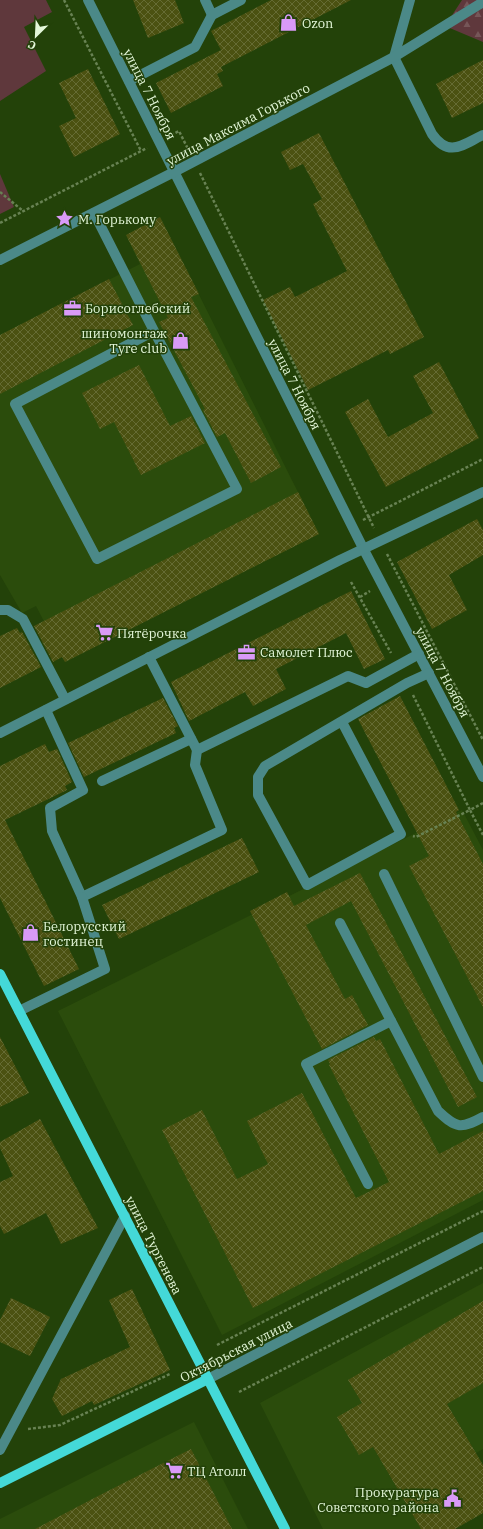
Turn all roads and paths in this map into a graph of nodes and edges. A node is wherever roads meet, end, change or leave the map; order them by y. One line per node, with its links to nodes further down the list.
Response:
1 (64, 0): 12 (path)
2 (88, 0): 9 (street, улица 7 Ноября)
3 (205, 0): 7 (street)
4 (241, 0): 7 (street)
5 (410, 0): 8 (street)
6 (483, 2): 8 (street, улица Максима Горького)
7 (212, 15): 9 (street)
8 (394, 57): 10 (street); 13 (street, улица Максима Горького)
9 (129, 81): 11 (street, улица 7 Ноября)
10 (483, 135)
11 (160, 142): 12 (path); 13 (path); 14 (street, улица 7 Ноября)
12 (141, 151): 17 (path)
13 (194, 161): 14 (street, улица Максима Горького)
14 (174, 172): 18 (street, улица Максима Горького); 25 (street, улица 7 Ноября)
15 (205, 185): 24 (path)
16 (0, 192): 17 (path)
17 (23, 211): 19 (path)
18 (94, 213): 20 (street, улица Максима Горького); 21 (street)
19 (0, 223)
20 (0, 260)
21 (154, 331): 21 (street)
22 (483, 459): 24 (path)
23 (483, 492): 26 (street)
24 (369, 517): 25 (path); 26 (path)
25 (352, 525): 27 (street, улица 7 Ноября)
26 (380, 542): 27 (street); 39 (path)
27 (364, 550): 31 (street, улица 7 Ноября); 32 (street)
28 (370, 591): 29 (path)
29 (360, 597)
30 (0, 610): 34 (street)
31 (419, 654): 33 (street, улица 7 Ноября); 40 (street)
32 (149, 657): 34 (street); 38 (street)
33 (429, 673): 36 (street); 41 (street, улица 7 Ноября)
34 (66, 699): 35 (street)
35 (46, 710): 37 (street); 48 (street)
36 (342, 722): 45 (street); 45 (street)
37 (0, 733)
38 (191, 739): 40 (street); 42 (street)
39 (483, 740)
40 (196, 750): 48 (street)
41 (483, 777)
42 (102, 781)
43 (483, 803): 44 (path)
44 (470, 810): 45 (path); 46 (path)
45 (401, 834)
46 (483, 835)
47 (384, 874): 53 (street)
48 (82, 897): 51 (street)
49 (340, 923): 52 (street)
50 (0, 974): 51 (main road, улица Тургенева)
51 (19, 1011): 57 (main road, улица Тургенева)
52 (391, 1020): 54 (street); 55 (street)
53 (483, 1077)
54 (483, 1117)
55 (368, 1184)
56 (483, 1211): 60 (path)
57 (125, 1216): 62 (main road, улица Тургенева); 64 (street)
58 (483, 1237): 62 (street, Октябрьская улица)
59 (483, 1267): 63 (path)
60 (217, 1345)
61 (170, 1374): 64 (path)
62 (208, 1379): 66 (main road, Октябрьская улица); 67 (main road, улица Тургенева)
63 (239, 1392)
64 (10, 1431): 65 (street)
65 (0, 1450)
66 (0, 1483)
67 (285, 1529)

